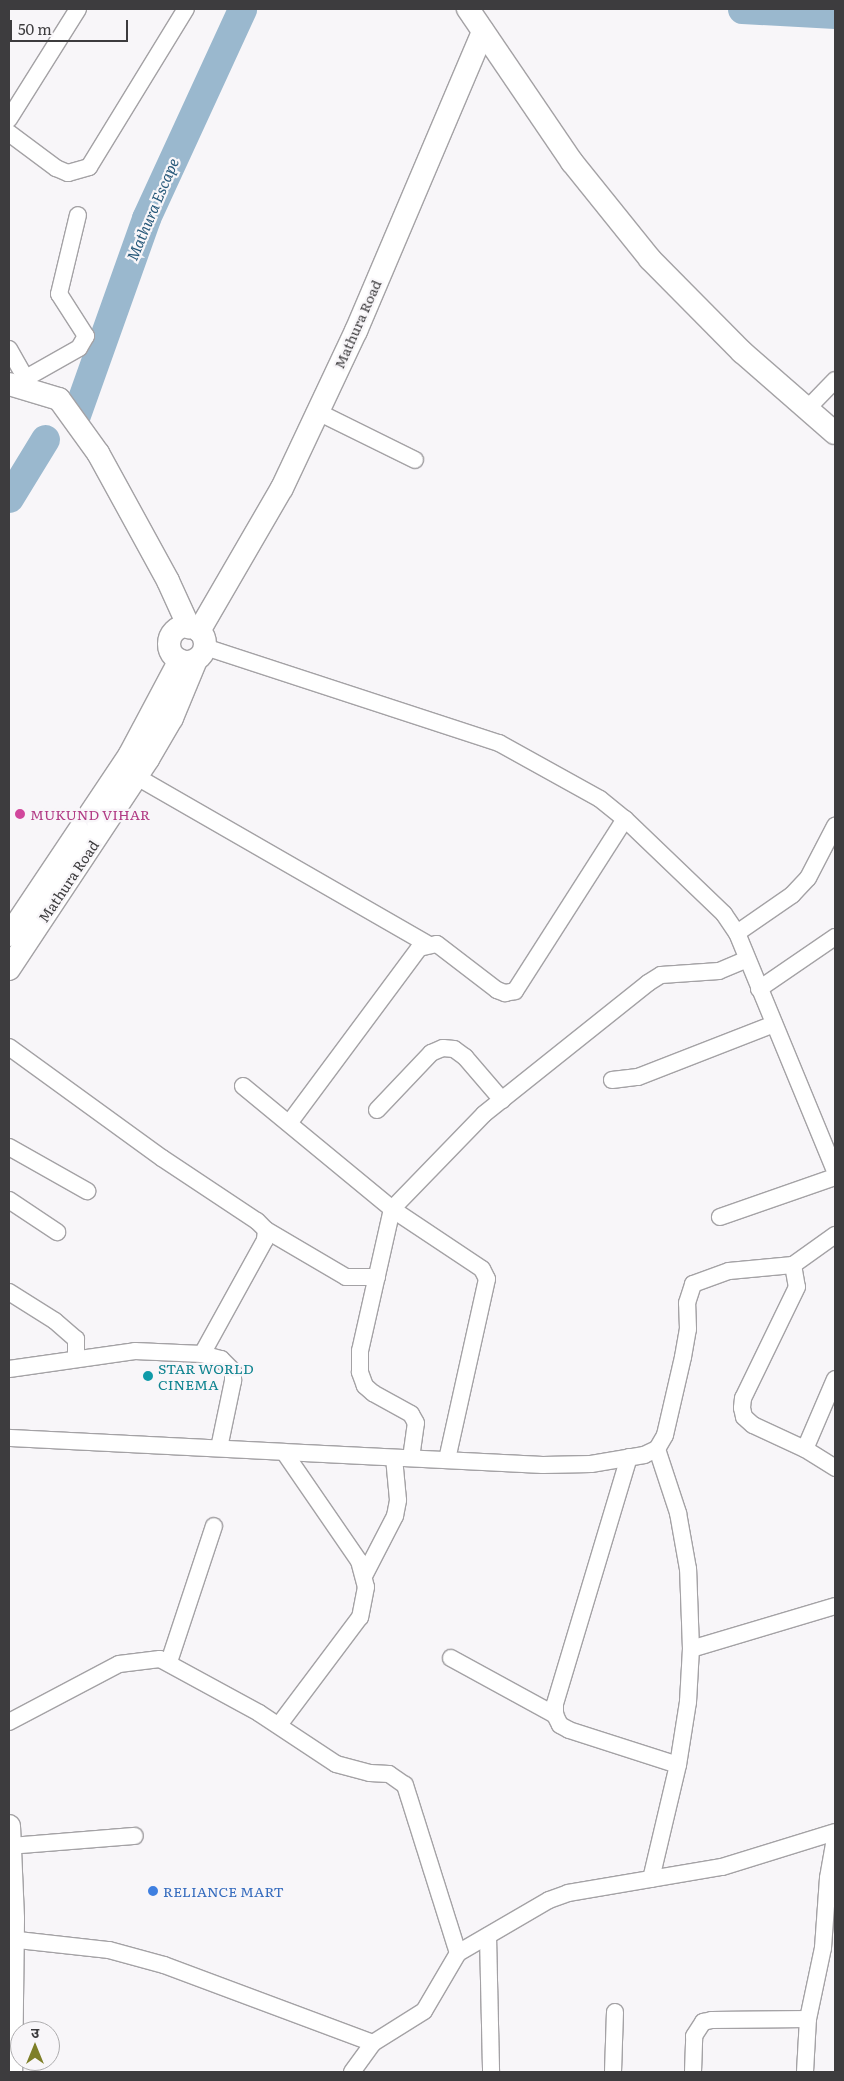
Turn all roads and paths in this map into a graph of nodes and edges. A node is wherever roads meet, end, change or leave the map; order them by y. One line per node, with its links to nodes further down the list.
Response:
1 (78, 9): 5 (street)
2 (186, 9): 6 (street)
3 (468, 9): 4 (main road)
4 (483, 32): 12 (main road); 13 (main road, Mathura Road)
5 (9, 119)
6 (9, 133)
7 (78, 215): 10 (street)
8 (9, 349): 10 (street)
9 (835, 380): 12 (street)
10 (22, 384): 16 (main road)
11 (9, 396): 16 (main road)
12 (807, 409): 14 (main road)
13 (318, 412): 15 (street); 16 (main road, Mathura Road)
14 (835, 433)
15 (415, 460)
16 (191, 642): 17 (main road, Mathura Road); 18 (street); 20 (main road, Mathura Road)
17 (137, 777): 20 (main road, Mathura Road); 24 (street)
18 (625, 819): 21 (street); 24 (street)
19 (835, 826): 21 (street)
20 (66, 868): 22 (main road, Mathura Road); 26 (main road, Mathura Road)
21 (737, 934): 25 (street)
22 (9, 935)
23 (835, 937): 27 (street)
24 (427, 944): 34 (street)
25 (747, 959): 27 (street); 32 (street)
26 (9, 970)
27 (760, 989): 28 (street)
28 (774, 1024): 30 (street); 36 (street)
29 (9, 1047): 42 (street)
30 (612, 1080)
31 (243, 1086): 34 (street)
32 (502, 1100): 33 (street); 40 (street)
33 (377, 1110)
34 (290, 1122): 40 (street)
35 (9, 1148): 38 (street)
36 (835, 1171)
37 (835, 1177): 41 (street)
38 (87, 1191)
39 (9, 1200): 43 (street)
40 (392, 1209): 46 (street); 60 (street)
41 (720, 1217)
42 (266, 1230): 46 (street); 48 (street)
43 (57, 1232)
44 (835, 1235): 45 (street)
45 (793, 1265): 54 (street); 55 (street)
46 (377, 1277): 59 (street)
47 (9, 1292): 49 (street)
48 (202, 1354): 49 (street); 53 (street)
49 (76, 1359): 50 (street)
50 (9, 1369)
51 (835, 1379): 54 (street)
52 (9, 1438): 53 (street)
53 (220, 1448): 56 (street)
54 (805, 1449): 61 (street)
55 (657, 1450): 57 (street); 65 (street)
56 (284, 1452): 58 (street); 63 (street)
57 (629, 1457): 60 (street); 68 (street)
58 (394, 1458): 59 (street); 63 (street)
59 (411, 1458): 60 (street)
60 (447, 1460)
61 (835, 1468)
62 (214, 1526): 67 (street)
63 (364, 1576): 70 (street)
64 (835, 1606): 65 (street)
65 (691, 1650): 71 (street)
66 (451, 1658): 68 (street)
67 (169, 1662): 69 (street); 70 (street)
68 (555, 1715): 71 (street)
69 (9, 1722)
70 (279, 1725): 79 (street)
71 (678, 1765): 76 (street)
72 (835, 1832): 76 (street)
73 (9, 1836): 74 (street); 78 (main road)
74 (135, 1836)
75 (835, 1839): 81 (street)
76 (652, 1879): 77 (street)
77 (488, 1936): 79 (street); 85 (street)
78 (11, 1939): 82 (street); 83 (main road)
79 (458, 1953): 82 (street)
80 (615, 2012): 86 (street)
81 (808, 2019): 87 (street); 88 (street)
82 (373, 2042): 84 (street)
83 (11, 2072)
84 (352, 2072)
85 (491, 2072)
86 (613, 2072)
87 (693, 2072)
88 (805, 2072)

